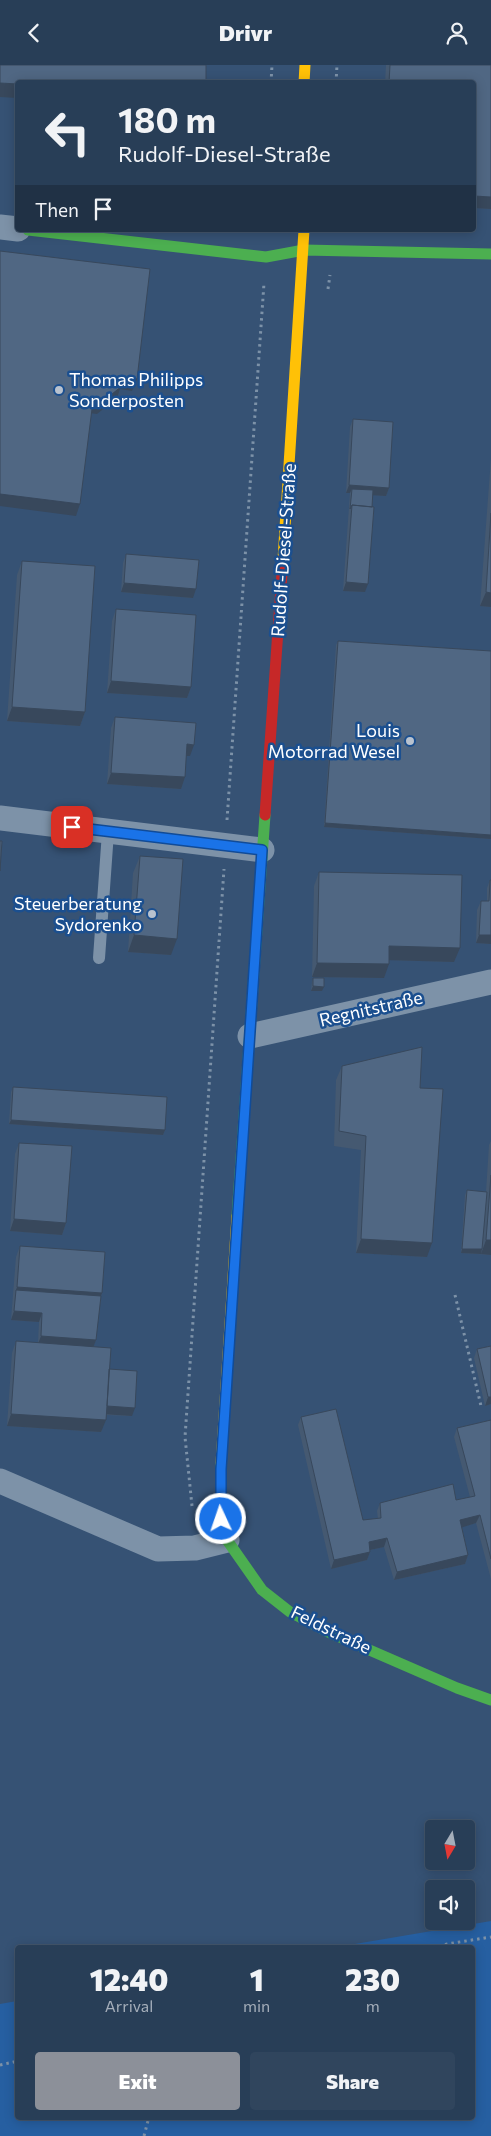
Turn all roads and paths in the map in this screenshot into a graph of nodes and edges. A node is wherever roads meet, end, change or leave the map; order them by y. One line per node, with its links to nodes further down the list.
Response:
1 (272, 65): 4 (path)
2 (305, 65): 5 (street)
3 (337, 65): 6 (path)
4 (271, 80)
5 (304, 80)
6 (336, 80)
7 (0, 227): 8 (street)
8 (15, 229)
9 (46, 232): 13 (street)
10 (304, 232): 11 (street, Rudolf-Diesel-Straße)
11 (304, 250): 12 (street); 13 (street); 17 (street, Rudolf-Diesel-Straße)
12 (491, 254)
13 (266, 257): 16 (path)
14 (0, 818): 15 (street)
15 (108, 832): 16 (street); 18 (lane)
16 (225, 846): 17 (street); 24 (path)
17 (262, 850): 20 (street, Rudolf-Diesel-Straße)
18 (99, 958)
19 (491, 982): 20 (street, Regnitstraße)
20 (250, 1036): 24 (street, Rudolf-Diesel-Straße)
21 (455, 1295): 22 (path)
22 (481, 1406)
23 (0, 1481): 24 (street)
24 (224, 1529): 25 (street, Feldstraße)
25 (491, 1700)
26 (491, 1937): 27 (path)
27 (444, 1945)
28 (15, 2062): 29 (path)
29 (0, 2065)
30 (147, 2120): 31 (path)
31 (144, 2136)

